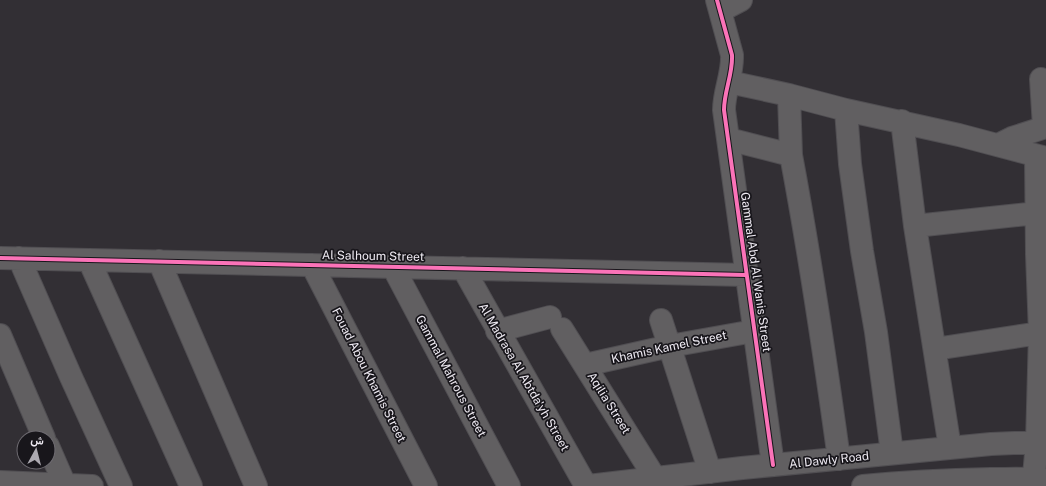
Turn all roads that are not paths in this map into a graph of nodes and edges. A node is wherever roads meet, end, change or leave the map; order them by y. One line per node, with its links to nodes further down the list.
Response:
1 (741, 0): 2 (street)
2 (719, 5): 4 (street, Gammal Abd Al Wanis Street)
3 (1041, 79): 8 (street)
4 (729, 82): 5 (street); 9 (street, Gammal Abd Al Wanis Street)
5 (789, 95): 6 (street); 11 (street)
6 (846, 110): 7 (street); 33 (street)
7 (902, 121): 10 (street); 14 (street)
8 (1045, 127): 10 (street)
9 (728, 139): 11 (street); 21 (street, Gammal Abd Al Wanis Street)
10 (998, 145): 12 (street)
11 (791, 155): 34 (street)
12 (1041, 157): 13 (street)
13 (1037, 213): 14 (street); 25 (street)
14 (915, 226): 28 (street)
15 (10, 258): 16 (street, Al Salhoum Street); 44 (street)
16 (89, 260): 17 (street, Al Salhoum Street); 45 (street)
17 (159, 262): 18 (street, Al Salhoum Street); 46 (street)
18 (312, 265): 19 (street, Al Salhoum Street); 47 (street, Fouad Abou Khamis Street)
19 (392, 267): 20 (street, Al Salhoum Street); 48 (street, Gammal Mahrous Street)
20 (463, 268): 21 (street, Al Salhoum Street); 24 (street, Al Madrasa Al Abtda'yh Street)
21 (746, 275): 23 (street, Gammal Abd Al Wanis Street)
22 (661, 320): 27 (street)
23 (754, 330): 27 (street, Khamis Kamel Street); 35 (street, Gammal Abd Al Wanis Street)
24 (497, 331): 29 (street, Aqilia Street); 49 (street, Al Madrasa Al Abtda'yh Street)
25 (1040, 333): 28 (street); 31 (street)
26 (0, 335): 30 (street)
27 (670, 346): 29 (street, Khamis Kamel Street); 37 (street)
28 (935, 349): 32 (street)
29 (585, 365): 39 (street, Aqilia Street)
30 (41, 430)
31 (1041, 443): 32 (street, Al Dawly Road); 41 (street)
32 (950, 448): 33 (street, Al Dawly Road)
33 (892, 454): 34 (street, Al Dawly Road)
34 (839, 459): 35 (street, Al Dawly Road)
35 (773, 465): 38 (street, Al Dawly Road)
36 (56, 466): 42 (street)
37 (710, 472): 38 (street, Al Dawly Road); 39 (street, Al Dawly Road)
38 (743, 477)
39 (655, 478): 49 (street, Al Dawly Road)
40 (0, 482): 42 (street)
41 (1038, 482): 50 (street)
42 (64, 485): 43 (street)
43 (92, 486)
44 (121, 486)
45 (191, 486)
46 (256, 486)
47 (426, 486)
48 (509, 486)
49 (587, 486)
50 (863, 486)

